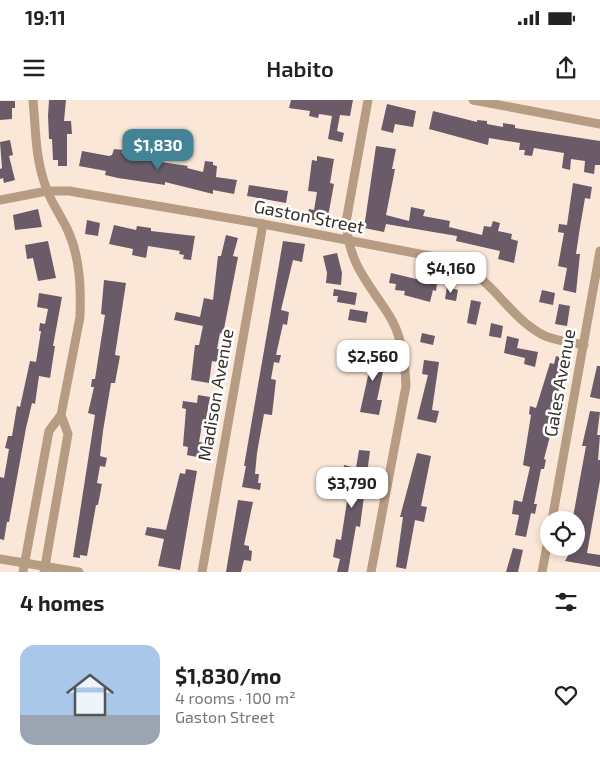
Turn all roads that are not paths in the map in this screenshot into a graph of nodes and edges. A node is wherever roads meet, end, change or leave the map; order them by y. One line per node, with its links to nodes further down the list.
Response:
1 (33, 100): 5 (street)
2 (368, 100): 8 (street)
3 (473, 100): 4 (street)
4 (600, 124)
5 (47, 191): 6 (street, Gaston Street); 7 (street, Gaston Street); 11 (street)
6 (0, 200)
7 (263, 224): 8 (street, Gaston Street); 18 (street, Madison Avenue)
8 (348, 241): 10 (street, Gaston Street); 19 (street)
9 (600, 251): 10 (street, Gales Avenue)
10 (584, 344): 12 (street, Gales Avenue)
11 (61, 415): 15 (street); 16 (street)
12 (554, 511)
13 (545, 556): 20 (street)
14 (0, 559): 15 (street)
15 (23, 568): 16 (street)
16 (44, 570): 17 (street)
17 (79, 572)
18 (202, 572)
19 (371, 572)
20 (542, 572)

